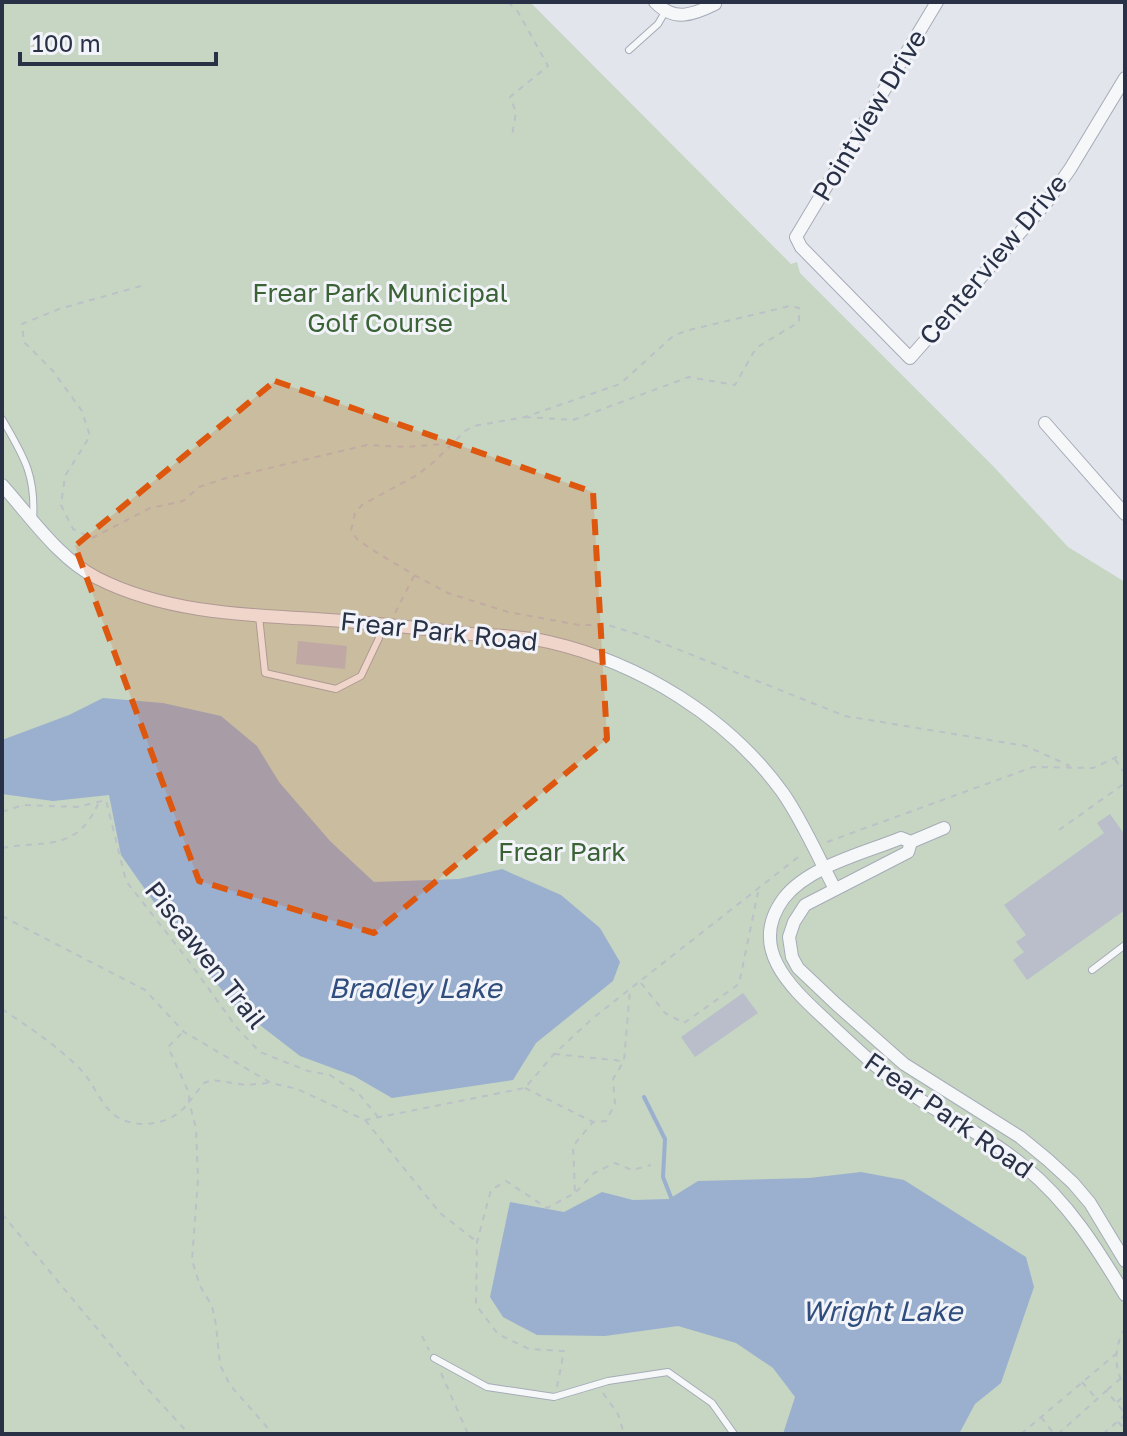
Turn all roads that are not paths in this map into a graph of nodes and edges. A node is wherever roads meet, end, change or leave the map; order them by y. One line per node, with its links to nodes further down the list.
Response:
1 (655, 2): 4 (street)
2 (937, 2): 7 (street, Pointview Drive)
3 (714, 3): 4 (street)
4 (665, 12): 5 (lane)
5 (629, 50)
6 (1125, 78): 7 (street, Centerview Drive)
7 (910, 358)
8 (2, 419): 12 (lane)
9 (1045, 423): 11 (street)
10 (2, 485): 12 (street, Frear Park Road)
11 (1125, 514)
12 (33, 520): 13 (street, Frear Park Road)
13 (259, 616): 14 (street, Frear Park Road); 14 (lane)
14 (378, 623): 17 (street, Frear Park Road)
15 (944, 828): 16 (street, Frear Park Road)
16 (911, 842): 17 (street, Frear Park Road); 18 (street, Frear Park Road)
17 (824, 869): 18 (street, Frear Park Road); 22 (street, Frear Park Road)
18 (835, 889): 21 (street, Frear Park Road)
19 (1125, 945): 20 (lane)
20 (1092, 970)
21 (1125, 1261)
22 (1125, 1295)
23 (434, 1358): 24 (lane)
24 (734, 1434)

